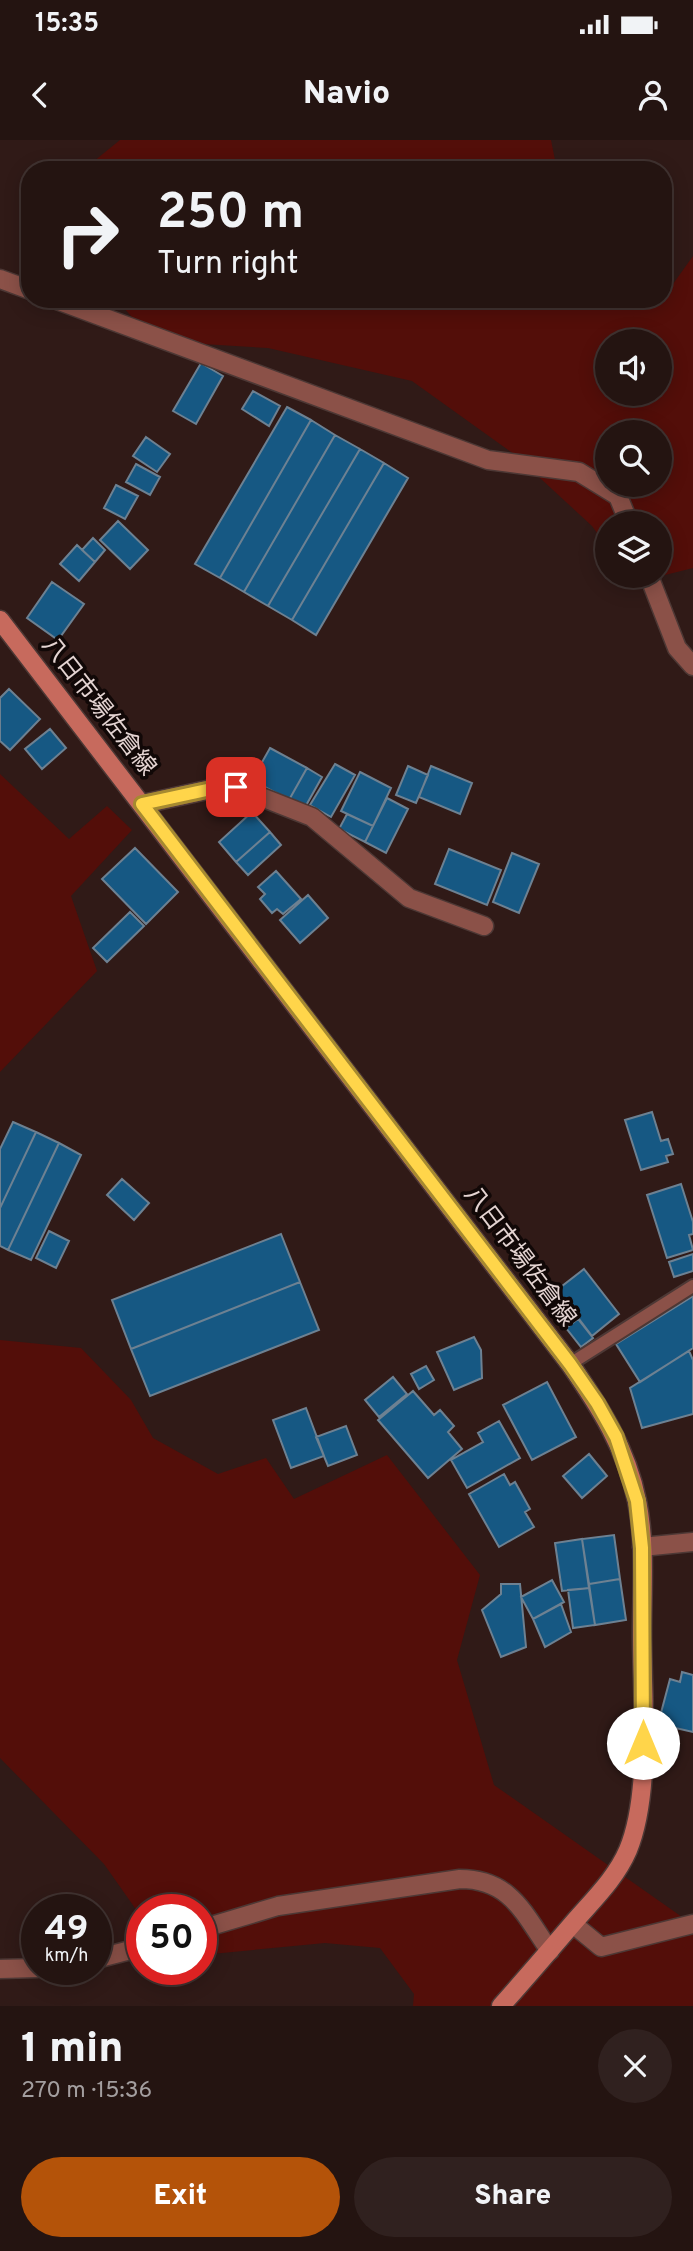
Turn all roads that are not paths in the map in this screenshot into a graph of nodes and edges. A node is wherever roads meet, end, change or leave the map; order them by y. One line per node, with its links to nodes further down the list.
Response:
1 (0, 279): 2 (street)
2 (21, 287)
3 (78, 308): 4 (street)
4 (624, 511)
5 (654, 588): 7 (street)
6 (0, 620): 8 (main road, 八日市場佐倉線)
7 (693, 666)
8 (142, 804): 9 (street); 11 (main road, 八日市場佐倉線)
9 (484, 926)
10 (693, 1286): 11 (lane)
11 (570, 1364): 13 (main road, 八日市場佐倉線)
12 (693, 1542): 13 (street)
13 (642, 1548): 15 (main road, 八日市場佐倉線)
14 (217, 1924): 17 (street)
15 (573, 1924): 16 (street); 17 (main road, 八日市場佐倉線)
16 (693, 1924)
17 (550, 1951): 20 (main road, 八日市場佐倉線)
18 (21, 1968): 19 (street)
19 (0, 1969)
20 (501, 2006)

